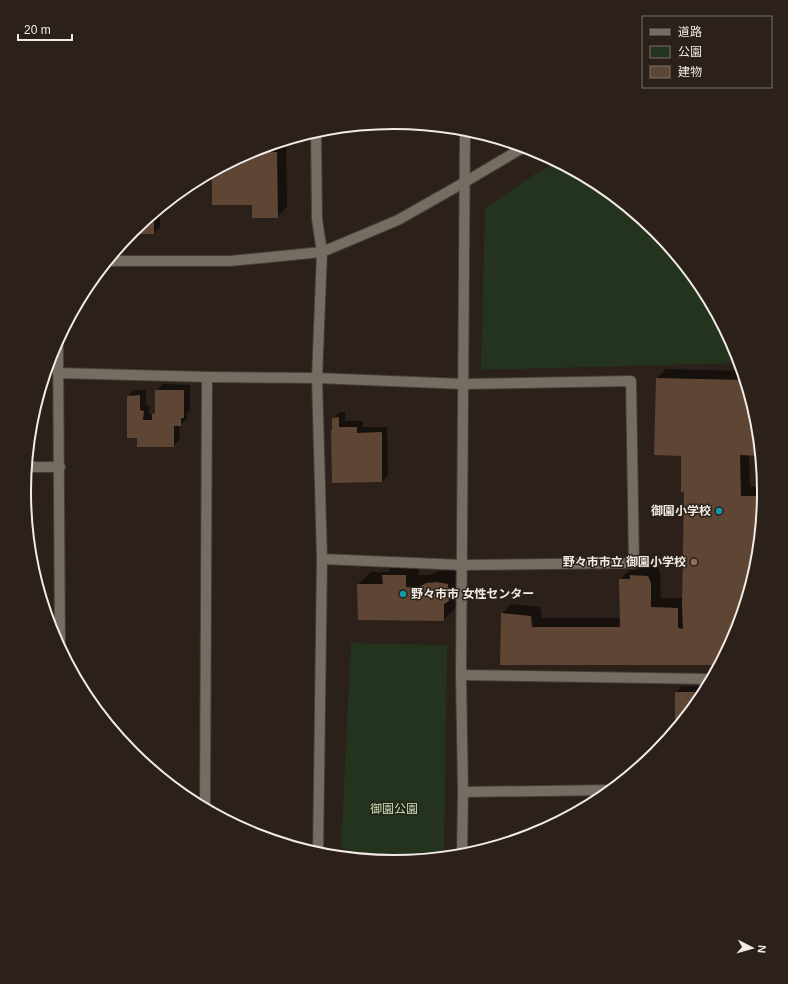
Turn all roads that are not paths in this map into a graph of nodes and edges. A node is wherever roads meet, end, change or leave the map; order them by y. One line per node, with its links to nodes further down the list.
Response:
1 (465, 136): 4 (street)
2 (316, 138): 5 (street)
3 (518, 151): 4 (street)
4 (465, 182): 5 (street); 11 (street)
5 (322, 252): 6 (street); 10 (street)
6 (114, 261)
7 (58, 355): 8 (street)
8 (58, 373): 9 (street); 13 (street)
9 (207, 377): 10 (street); 21 (street)
10 (317, 378): 11 (street); 14 (street)
11 (463, 384): 15 (street); 15 (street)
12 (32, 467): 13 (street)
13 (60, 467): 16 (street)
14 (322, 559): 15 (street); 22 (street)
15 (462, 565): 17 (street)
16 (60, 633)
17 (461, 675): 18 (street); 20 (street)
18 (705, 679)
19 (601, 790): 20 (street)
20 (463, 792): 23 (street)
21 (205, 802)
22 (318, 847)
23 (462, 848)

